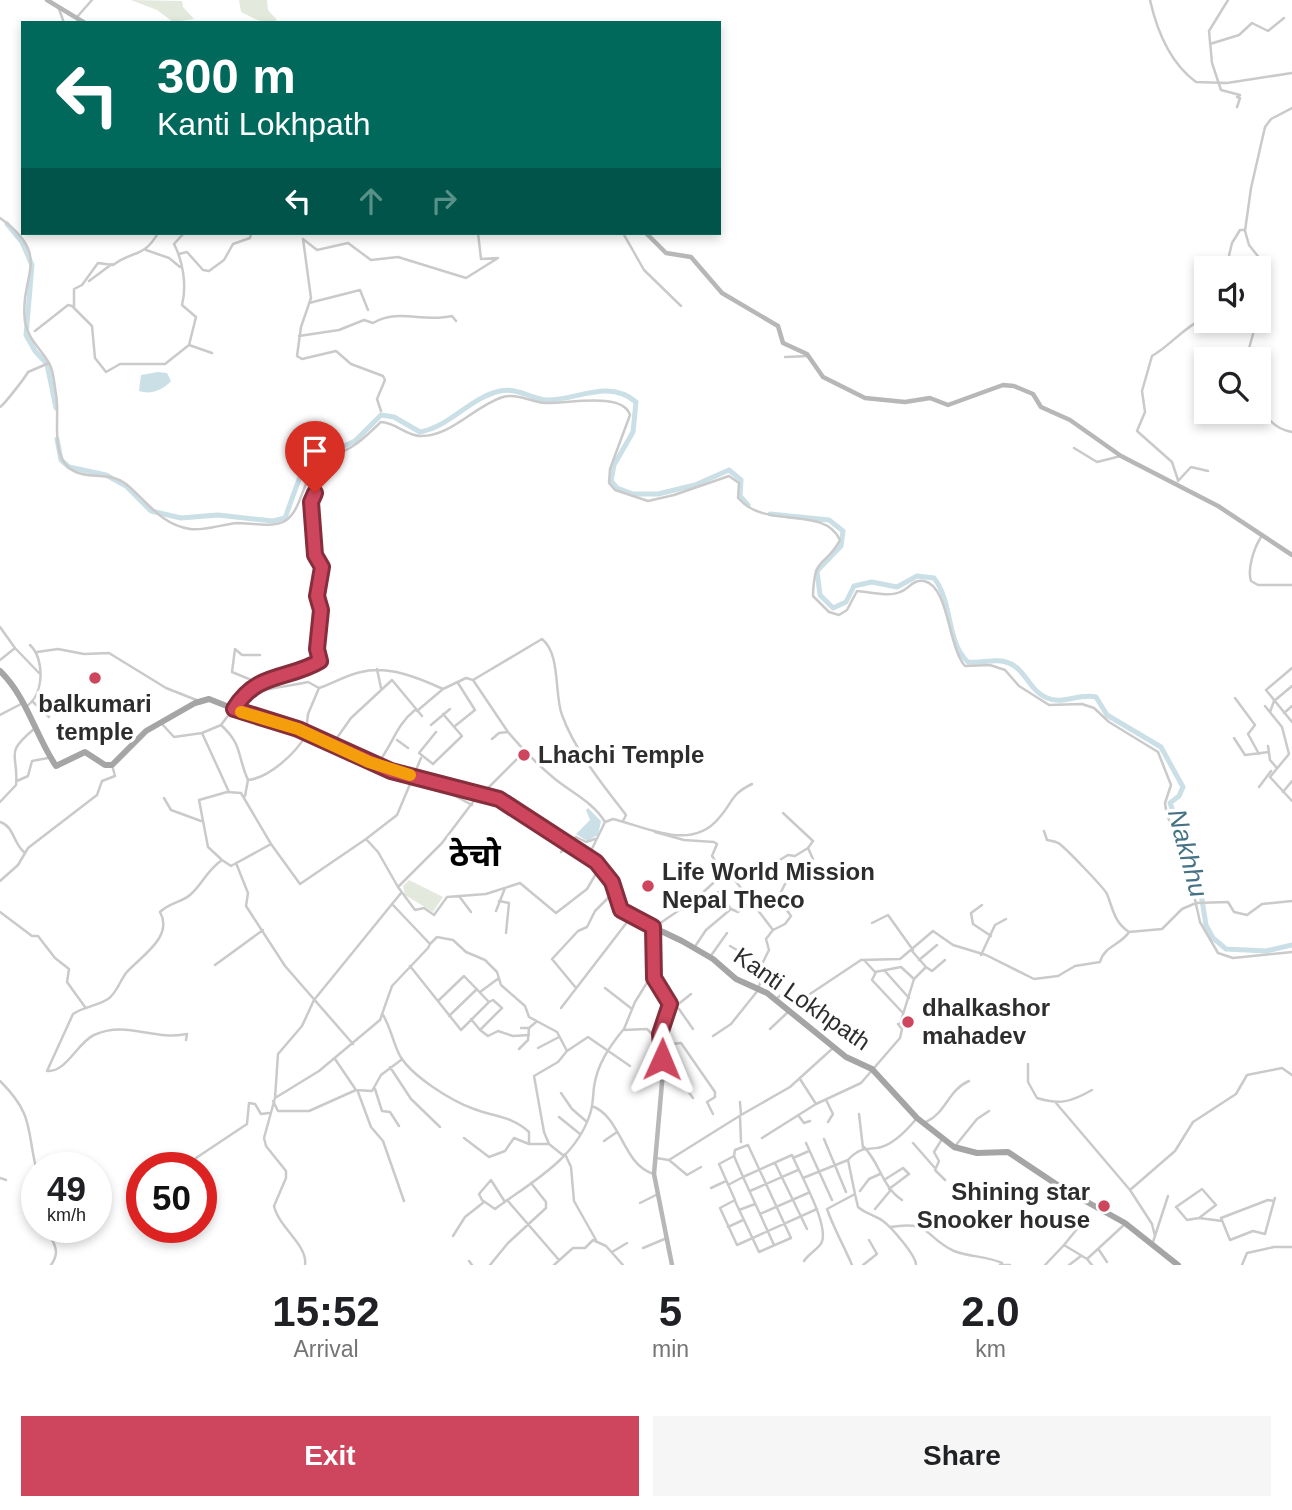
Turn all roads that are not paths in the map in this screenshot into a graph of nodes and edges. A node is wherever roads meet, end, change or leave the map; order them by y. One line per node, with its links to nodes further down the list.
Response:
1 (47, 0): 6 (main road)
2 (64, 0): 6 (street)
3 (92, 0): 7 (street)
4 (1150, 0): 13 (street)
5 (1228, 0): 11 (street)
6 (59, 6): 7 (main road); 9 (street)
7 (77, 17): 10 (main road)
8 (1284, 18): 11 (street)
9 (63, 21)
10 (82, 21)
11 (1210, 44): 13 (street)
12 (1292, 73): 13 (street)
13 (1219, 83): 14 (street)
14 (1237, 107)
15 (1292, 108): 17 (street)
16 (0, 218): 43 (street)
17 (1245, 231): 26 (street); 27 (street)
18 (157, 235): 24 (street)
19 (182, 235): 25 (street)
20 (251, 235): 25 (street)
21 (478, 235): 31 (street)
22 (624, 235): 32 (street)
23 (648, 235): 41 (main road)
24 (146, 250): 28 (street); 29 (street)
25 (179, 254): 29 (street)
26 (1229, 256)
27 (1258, 256)
28 (112, 264): 30 (street); 30 (street)
29 (180, 267): 39 (street)
30 (90, 275): 33 (street)
31 (309, 303): 34 (street); 38 (street)
32 (681, 306)
33 (74, 307): 37 (street); 39 (street)
34 (368, 310)
35 (456, 321): 38 (street)
36 (1194, 323): 52 (street)
37 (35, 331)
38 (299, 336): 45 (street)
39 (189, 345): 40 (street)
40 (212, 353)
41 (808, 356): 42 (street); 49 (main road)
42 (785, 357)
43 (49, 363): 44 (street); 51 (street)
44 (0, 407)
45 (381, 411)
46 (1271, 422): 47 (street)
47 (1292, 432)
48 (1074, 448): 49 (street)
49 (1121, 456): 52 (main road)
50 (1208, 471): 52 (street)
51 (307, 477): 67 (street); 159 (street)
52 (1179, 483): 53 (main road)
53 (1261, 537): 54 (main road); 55 (street)
54 (1292, 555)
55 (1292, 585)
56 (0, 627): 58 (street)
57 (30, 645): 59 (street)
58 (15, 648): 61 (street); 65 (street)
59 (37, 652): 65 (street); 76 (street)
60 (260, 655): 67 (street)
61 (0, 660)
62 (1292, 668): 75 (street)
63 (377, 669): 70 (street); 71 (street); 72 (street)
64 (0, 671): 78 (main road)
65 (40, 674): 74 (street)
66 (472, 680): 68 (street); 98 (street); 131 (street)
67 (259, 682): 77 (street)
68 (458, 684): 72 (street); 94 (street)
69 (1292, 686): 75 (street)
70 (319, 688): 77 (street); 96 (street)
71 (381, 688): 83 (street); 103 (street)
72 (443, 689): 83 (street)
73 (1235, 698): 108 (street)
74 (32, 701): 78 (street); 89 (street)
75 (1274, 701): 84 (street); 85 (street)
76 (199, 702): 81 (main road); 90 (main road)
77 (239, 702): 81 (street)
78 (24, 705): 87 (street); 95 (main road)
79 (1265, 706): 84 (street)
80 (1292, 706): 85 (street)
81 (234, 709): 92 (street); 96 (main road)
82 (450, 709): 86 (street)
83 (417, 710): 88 (street); 101 (street)
84 (1270, 712): 113 (street)
85 (1284, 713): 91 (street)
86 (443, 714): 93 (street); 94 (street)
87 (0, 715)
88 (422, 716)
89 (49, 717)
90 (160, 722): 99 (street); 111 (main road)
91 (1292, 722)
92 (220, 725): 99 (street); 115 (street)
93 (431, 725)
94 (454, 727): 110 (street)
95 (34, 729): 109 (main road); 116 (street)
96 (307, 732): 103 (main road); 115 (street)
97 (436, 732): 110 (street)
98 (508, 732): 102 (street); 106 (street)
99 (202, 733): 121 (street)
100 (1234, 738): 108 (street)
101 (395, 739): 105 (street); 112 (street)
102 (492, 739)
103 (332, 745): 112 (main road)
104 (1268, 746): 107 (street)
105 (408, 748)
106 (525, 751): 122 (street); 133 (street)
107 (1269, 752): 108 (street); 113 (street)
108 (1259, 754)
109 (51, 756): 111 (main road); 116 (street)
110 (421, 757): 114 (street)
111 (112, 765): 141 (street)
112 (376, 765): 114 (main road)
113 (1275, 768): 120 (street); 123 (street)
114 (413, 776): 118 (main road); 137 (street)
115 (248, 780): 124 (street)
116 (16, 781): 127 (street)
117 (1292, 781): 123 (street)
118 (443, 783): 122 (main road); 128 (street)
119 (752, 784): 134 (street)
120 (1259, 787)
121 (229, 792): 124 (street); 130 (street)
122 (482, 792): 128 (street); 138 (main road)
123 (1283, 792): 126 (street)
124 (245, 796): 139 (street)
125 (164, 798): 130 (street)
126 (1292, 801)
127 (0, 802)
128 (472, 805): 150 (street)
129 (783, 814): 140 (street)
130 (201, 821): 144 (street)
131 (623, 821): 133 (street); 134 (street)
132 (0, 822): 141 (street)
133 (605, 822): 136 (street)
134 (652, 831): 147 (street)
135 (1044, 831): 172 (street)
136 (598, 838): 138 (street); 143 (street)
137 (366, 839): 139 (street); 150 (street)
138 (570, 843): 142 (street); 143 (main road)
139 (271, 844): 145 (street)
140 (808, 848): 148 (street); 171 (street)
141 (24, 852): 149 (street)
142 (561, 852)
143 (588, 856): 146 (main road)
144 (222, 860): 145 (street); 208 (street)
145 (236, 863): 170 (street)
146 (600, 867): 151 (street); 152 (main road)
147 (724, 873): 148 (street); 169 (street)
148 (734, 879): 158 (street)
149 (0, 881)
150 (398, 887): 154 (street)
151 (505, 888): 155 (street); 156 (street)
152 (615, 891): 166 (main road); 196 (street)
153 (718, 892): 162 (street)
154 (401, 893): 155 (street); 160 (street)
155 (459, 896): 165 (street)
156 (499, 901): 163 (street); 173 (street)
157 (1292, 901): 159 (street)
158 (751, 902): 162 (street); 171 (street)
159 (1197, 903): 172 (street); 181 (street)
160 (392, 904): 176 (street); 203 (street)
161 (982, 905): 175 (street)
162 (731, 909): 179 (street)
163 (496, 911)
164 (0, 912): 208 (street)
165 (471, 912)
166 (631, 917): 169 (main road, Kanti Lokhpath); 196 (street)
167 (1006, 919): 175 (street)
168 (872, 923): 180 (street)
169 (653, 927): 179 (main road, Kanti Lokhpath); 191 (main road)
170 (263, 930): 188 (street); 203 (street)
171 (773, 930): 187 (street)
172 (1129, 932): 182 (street)
173 (506, 933)
174 (727, 933): 183 (street)
175 (990, 936): 182 (street)
176 (430, 944): 189 (street); 194 (street)
177 (937, 945): 185 (street)
178 (730, 946): 187 (street)
179 (694, 948): 183 (main road, Kanti Lokhpath)
180 (913, 951): 182 (street); 184 (street); 185 (street)
181 (1292, 952)
182 (981, 955)
183 (710, 957): 198 (main road, Kanti Lokhpath)
184 (864, 960): 193 (street); 202 (street)
185 (919, 960): 190 (street)
186 (945, 960): 190 (street)
187 (762, 964): 198 (street)
188 (215, 965)
189 (410, 966): 204 (street); 213 (street)
190 (926, 967): 195 (street)
191 (654, 970): 206 (main road); 210 (street)
192 (884, 970): 193 (street); 195 (street); 201 (street)
193 (876, 972): 212 (street)
194 (499, 978): 199 (street); 216 (street)
195 (914, 979): 201 (street)
196 (576, 988): 209 (street)
197 (606, 988): 210 (street)
198 (758, 989): 202 (main road, Kanti Lokhpath); 224 (street)
199 (479, 991): 204 (street); 205 (street); 214 (street)
200 (691, 994): 207 (street)
201 (909, 998): 212 (street)
202 (776, 999): 211 (main road, Kanti Lokhpath)
203 (313, 1000): 228 (street); 250 (street)
204 (438, 1002): 214 (street)
205 (489, 1002): 215 (street); 221 (street)
206 (670, 1004): 207 (street); 227 (main road)
207 (676, 1006): 219 (street)
208 (85, 1007): 226 (street)
209 (561, 1008)
210 (632, 1009): 222 (street)
211 (788, 1012): 220 (street); 229 (main road, Kanti Lokhpath)
212 (902, 1013): 239 (street)
213 (383, 1015): 228 (street); 235 (street)
214 (449, 1016): 215 (street)
215 (471, 1020): 221 (street)
216 (536, 1022): 218 (street); 225 (street)
217 (521, 1028): 218 (street)
218 (529, 1028): 223 (street)
219 (693, 1029)
220 (770, 1029)
221 (480, 1030): 223 (street)
222 (623, 1030): 227 (street); 232 (street)
223 (529, 1035): 231 (street)
224 (713, 1036)
225 (559, 1037): 230 (street); 233 (street)
226 (186, 1040)
227 (660, 1043): 241 (main road); 258 (street)
228 (353, 1044): 234 (street)
229 (835, 1046): 239 (main road, Kanti Lokhpath); 242 (street)
230 (538, 1048)
231 (519, 1049)
232 (607, 1050): 233 (street); 237 (street); 255 (street)
233 (566, 1051): 281 (street)
234 (335, 1059): 247 (street); 250 (street)
235 (401, 1059): 238 (street); 280 (street)
236 (1028, 1064): 253 (street)
237 (630, 1066)
238 (390, 1068): 245 (street); 269 (street)
239 (872, 1069): 251 (street); 263 (main road, Kanti Lokhpath)
240 (1292, 1075): 316 (street)
241 (663, 1079): 249 (street); 291 (main road)
242 (800, 1079): 254 (street); 261 (street)
243 (0, 1081): 285 (street)
244 (969, 1082): 267 (street)
245 (375, 1089): 247 (street); 268 (street)
246 (1092, 1090): 253 (street)
247 (357, 1091): 250 (street); 328 (street)
248 (561, 1093): 265 (street)
249 (693, 1098)
250 (274, 1100): 257 (street)
251 (825, 1100): 254 (street); 266 (street)
252 (740, 1102): 261 (street)
253 (1056, 1103): 316 (street)
254 (816, 1104): 260 (street)
255 (592, 1106): 265 (street); 270 (street)
256 (989, 1111): 282 (street)
257 (269, 1113): 286 (street); 374 (street)
258 (713, 1114)
259 (859, 1114): 283 (street)
260 (798, 1115): 264 (street); 273 (street)
261 (740, 1116): 277 (street); 293 (street)
262 (559, 1117): 271 (street)
263 (917, 1118): 267 (main road, Kanti Lokhpath); 283 (street)
264 (810, 1121)
265 (587, 1122): 271 (street)
266 (828, 1122)
267 (923, 1124): 275 (main road, Kanti Lokhpath)
268 (399, 1126)
269 (440, 1127)
270 (617, 1132): 276 (street); 302 (street)
271 (580, 1134): 289 (street)
272 (464, 1138): 280 (street)
273 (762, 1138)
274 (824, 1139): 296 (street)
275 (942, 1139): 282 (main road, Kanti Lokhpath); 287 (street)
276 (604, 1141)
277 (741, 1142)
278 (806, 1143): 284 (street)
279 (913, 1143): 288 (street)
280 (529, 1144): 281 (street)
281 (549, 1144): 289 (street)
282 (954, 1147): 344 (main road, Kanti Lokhpath)
283 (863, 1148): 294 (street); 303 (street)
284 (809, 1151): 292 (street); 301 (street)
285 (34, 1152)
286 (205, 1152)
287 (934, 1152): 288 (street); 298 (street)
288 (922, 1154): 298 (street)
289 (565, 1155): 311 (street); 356 (street)
290 (734, 1156): 299 (street); 304 (street); 312 (street)
291 (655, 1158): 293 (street); 302 (main road)
292 (793, 1158): 295 (street); 300 (street)
293 (669, 1160): 297 (street)
294 (848, 1160): 296 (street); 322 (street)
295 (775, 1163): 299 (street); 306 (street)
296 (836, 1164): 301 (street); 319 (street)
297 (701, 1167)
298 (935, 1169): 310 (street)
299 (760, 1170): 304 (street); 313 (street)
300 (798, 1170): 306 (street); 307 (street)
301 (820, 1171): 307 (street); 326 (street)
302 (654, 1174): 321 (main road)
303 (880, 1174): 309 (street); 318 (street)
304 (743, 1177): 312 (street); 317 (street)
305 (0, 1178): 308 (street)
306 (782, 1178): 313 (street); 324 (street)
307 (803, 1178): 320 (street)
308 (6, 1180)
309 (884, 1180): 315 (street); 315 (street)
310 (945, 1180)
311 (531, 1182): 329 (street); 346 (street)
312 (727, 1183): 314 (street); 325 (street)
313 (766, 1184): 317 (street); 334 (street)
314 (712, 1188)
315 (890, 1190): 327 (street); 336 (street)
316 (1130, 1190): 353 (street)
317 (750, 1191): 332 (street)
318 (860, 1191)
319 (846, 1192)
320 (808, 1193): 324 (street); 335 (street)
321 (658, 1194): 331 (street); 354 (main road)
322 (855, 1194): 348 (street); 378 (street)
323 (1168, 1196): 333 (street)
324 (793, 1199): 334 (street); 340 (street)
325 (735, 1200): 338 (street); 347 (street)
326 (832, 1200)
327 (902, 1200)
328 (404, 1201)
329 (506, 1201): 330 (street); 330 (street); 346 (street)
330 (484, 1202): 352 (street)
331 (640, 1203)
332 (755, 1203): 338 (street); 339 (street)
333 (1166, 1205): 337 (street); 353 (street)
334 (777, 1207): 339 (street); 345 (street)
335 (817, 1209): 340 (street); 367 (street)
336 (875, 1209)
337 (1177, 1209): 341 (street); 341 (street)
338 (739, 1210): 342 (street)
339 (760, 1214): 351 (street)
340 (801, 1216): 345 (street); 350 (street)
341 (1199, 1218): 343 (street)
342 (743, 1220): 347 (street); 355 (street)
343 (1222, 1222): 343 (street)
344 (1125, 1223): 360 (main road, Kanti Lokhpath); 365 (street)
345 (784, 1224): 351 (street); 361 (street)
346 (528, 1225): 371 (street); 375 (street)
347 (728, 1227): 355 (street)
348 (890, 1227): 372 (street); 380 (street)
349 (1077, 1229): 362 (street)
350 (807, 1230)
351 (768, 1231): 355 (street); 361 (street)
352 (453, 1236)
353 (1155, 1236): 360 (street)
354 (667, 1238): 364 (street); 377 (main road)
355 (752, 1238): 361 (street)
356 (596, 1240): 366 (street); 371 (street)
357 (869, 1240): 379 (street)
358 (55, 1243): 373 (street)
359 (627, 1244): 366 (street)
360 (1152, 1244): 385 (main road, Kanti Lokhpath)
361 (774, 1245)
362 (1064, 1245): 368 (street); 382 (street)
363 (1292, 1247): 386 (street)
364 (643, 1248)
365 (1099, 1249): 369 (street); 370 (street)
366 (612, 1252): 376 (street)
367 (799, 1253)
368 (1081, 1256): 369 (street); 383 (street)
369 (1087, 1259): 384 (street)
370 (1107, 1262)
371 (557, 1263)
372 (1001, 1264): 381 (street)
373 (51, 1265)
374 (304, 1265)
375 (490, 1265)
376 (623, 1265)
377 (672, 1265)
378 (852, 1265)
379 (863, 1265)
380 (916, 1265)
381 (1010, 1265)
382 (1045, 1265)
383 (1069, 1265)
384 (1092, 1265)
385 (1178, 1265)
386 (1242, 1265)

